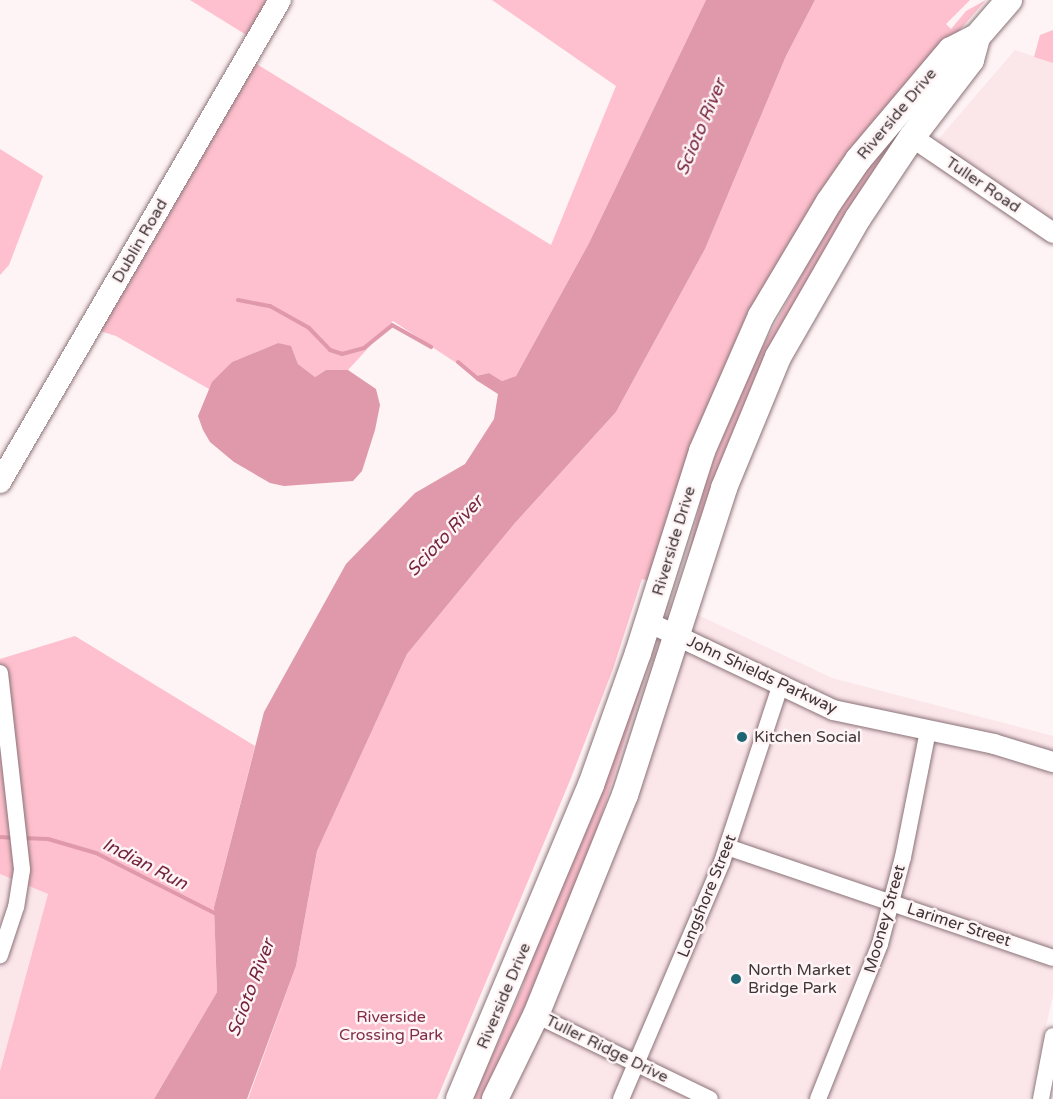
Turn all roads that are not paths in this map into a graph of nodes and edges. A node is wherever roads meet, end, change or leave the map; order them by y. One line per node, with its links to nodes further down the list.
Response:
1 (280, 0): 6 (main road, Dublin Road)
2 (1009, 0): 3 (main road, Riverside Drive)
3 (977, 37): 4 (main road, Riverside Drive); 7 (main road, Riverside Drive)
4 (912, 137): 5 (street, Tuller Road); 8 (main road, Riverside Drive)
5 (1053, 233)
6 (0, 482)
7 (648, 622): 8 (street, John Shields Parkway); 20 (main road, Riverside Drive)
8 (678, 636): 10 (street, John Shields Parkway); 17 (main road, Riverside Drive)
9 (0, 673): 15 (street)
10 (780, 687): 11 (street, John Shields Parkway); 13 (street, Longshore Street)
11 (928, 731): 12 (street, John Shields Parkway); 14 (street, Mooney Street)
12 (1053, 762)
13 (728, 847): 14 (street, Larimer Street); 19 (street, Longshore Street)
14 (891, 903): 16 (street, Larimer Street); 24 (street, Mooney Street)
15 (0, 955)
16 (1053, 958)
17 (536, 1015): 19 (street, Tuller Ridge Drive); 21 (main road, Riverside Drive)
18 (1053, 1036): 25 (street)
19 (638, 1064): 22 (street, Longshore Street); 23 (street, Tuller Ridge Drive)
20 (459, 1099)
21 (495, 1099)
22 (621, 1099)
23 (710, 1099)
24 (818, 1099)
25 (1041, 1099)

